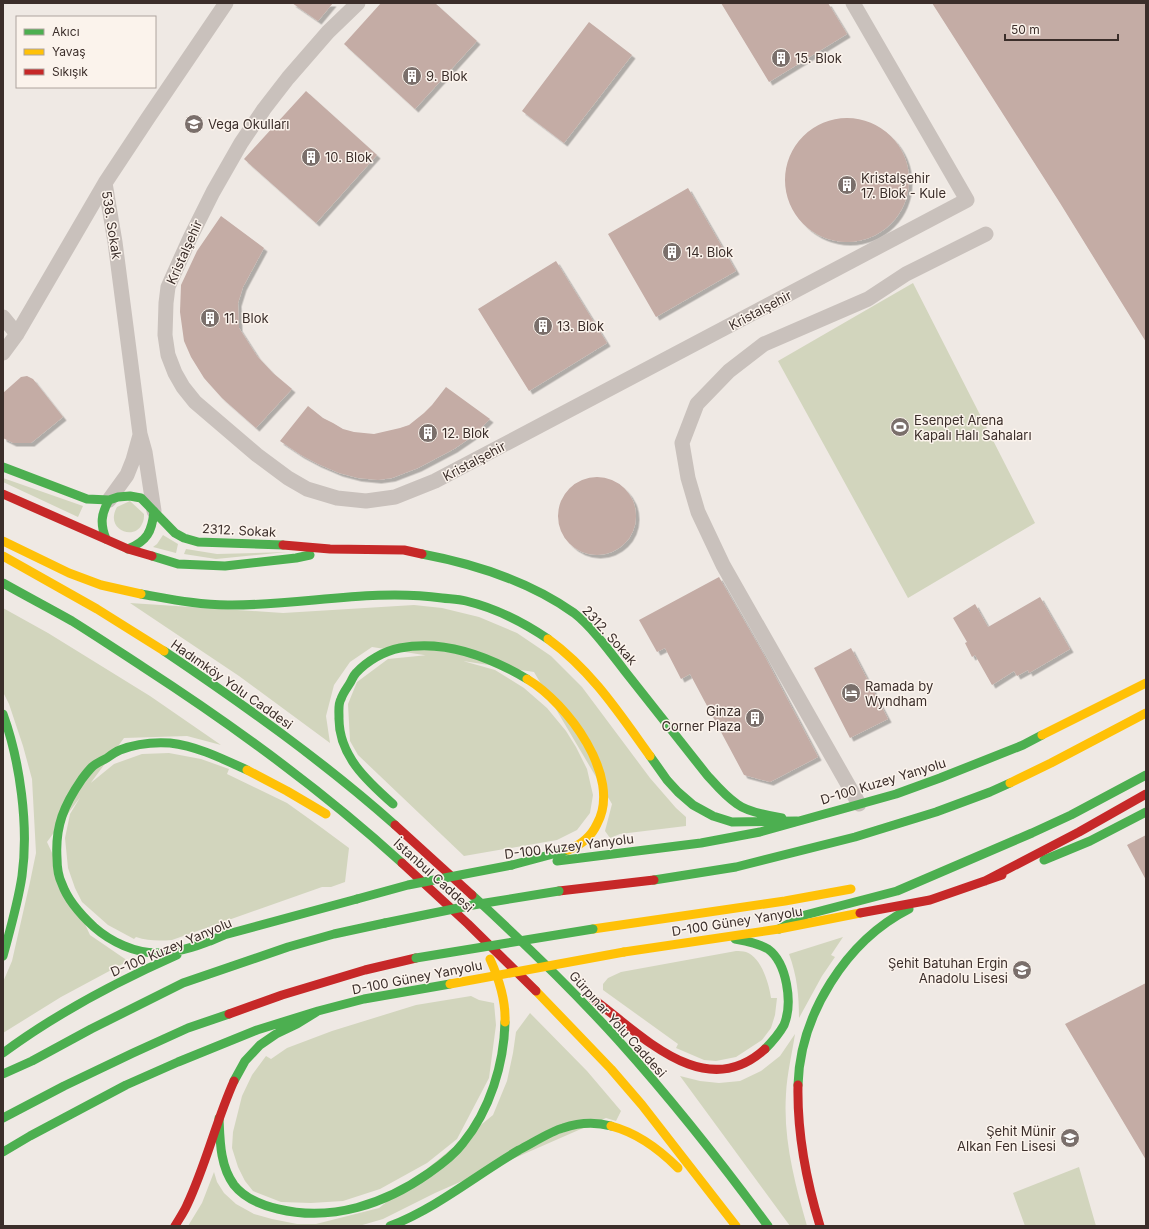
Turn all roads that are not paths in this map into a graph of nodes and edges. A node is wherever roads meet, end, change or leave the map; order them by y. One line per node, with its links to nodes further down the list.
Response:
1 (226, 3): 4 (street, 538. Sokak)
2 (358, 3): 3 (street, Kristalşehir)
3 (853, 3)
4 (105, 183): 7 (street); 9 (street, 538. Sokak)
5 (986, 234): 25 (street)
6 (3, 317): 7 (street)
7 (17, 334): 8 (street)
8 (3, 353)
9 (140, 434): 12 (street, 538. Sokak); 13 (street, 538. Sokak)
10 (3, 467): 12 (main road, 2312. Sokak)
11 (3, 494): 14 (main road, 2312. Sokak)
12 (109, 500): 13 (main road, 2312. Sokak); 14 (main road)
13 (154, 511): 16 (main road); 17 (main road, 2312. Sokak)
14 (106, 539): 16 (main road, 2312. Sokak)
15 (3, 541): 28 (main road)
16 (128, 549): 17 (main road, 2312. Sokak)
17 (330, 549): 28 (main road, 2312. Sokak)
18 (3, 556): 31 (main road, Hadımköy Yolu Caddesi)
19 (3, 583): 30 (main road)
20 (1146, 683): 25 (main road, D-100 Kuzey Yanyolu)
21 (1146, 712): 46 (main road, bridge)
22 (3, 714): 42 (main road)
23 (1146, 775): 32 (main road)
24 (1146, 794): 35 (main road)
25 (859, 804): 28 (main road, D-100 Kuzey Yanyolu)
26 (399, 810): 33 (main road)
27 (1146, 812): 35 (main road, D-100 Güney Yanyolu)
28 (797, 821): 33 (main road, D-100 Kuzey Yanyolu)
29 (419, 835): 31 (main road)
30 (382, 845): 38 (main road, İstanbul Caddesi); 40 (main road)
31 (430, 856): 43 (main road, Gürpınar Yolu Caddesi)
32 (972, 858): 34 (main road); 39 (main road)
33 (512, 865): 40 (main road, D-100 Kuzey Yanyolu, bridge)
34 (925, 869)
35 (985, 881): 37 (main road, D-100 Güney Yanyolu)
36 (858, 888): 47 (main road, bridge)
37 (930, 900): 39 (main road, D-100 Güney Yanyolu); 55 (main road)
38 (468, 924): 48 (main road); 50 (main road)
39 (779, 930): 41 (main road, D-100 Güney Yanyolu)
40 (224, 935): 45 (main road, D-100 Kuzey Yanyolu)
41 (712, 939): 43 (main road); 44 (main road, D-100 Güney Yanyolu, bridge)
42 (3, 956)
43 (564, 983): 54 (main road, Gürpınar Yolu Caddesi)
44 (318, 1011): 48 (main road); 49 (main road)
45 (3, 1053)
46 (3, 1074)
47 (3, 1118)
48 (219, 1118): 51 (main road)
49 (3, 1152)
50 (726, 1212): 52 (main road); 53 (main road)
51 (175, 1226)
52 (390, 1226)
53 (736, 1226)
54 (768, 1226)
55 (820, 1226)

